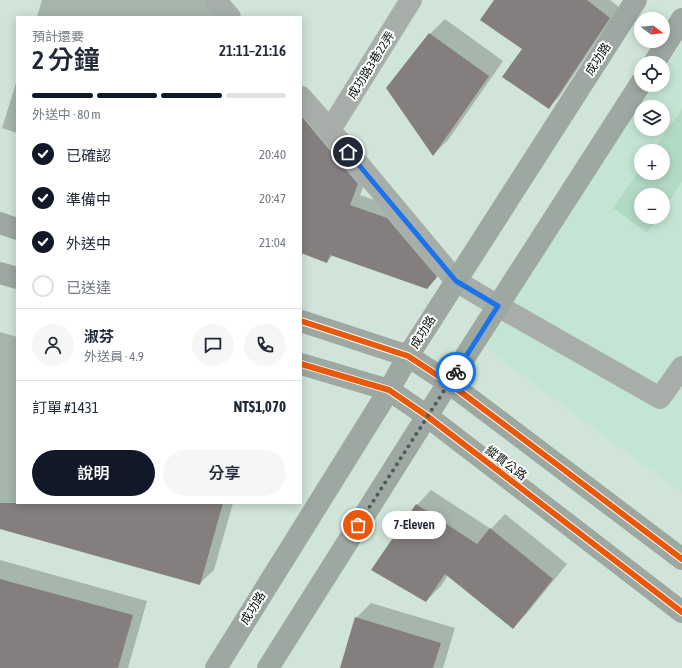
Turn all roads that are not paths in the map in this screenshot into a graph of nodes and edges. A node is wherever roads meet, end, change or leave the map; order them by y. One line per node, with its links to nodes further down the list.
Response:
1 (215, 0): 4 (street)
2 (411, 0): 9 (street, 成功路3巷22弄)
3 (636, 0): 14 (main road, 成功路)
4 (229, 16)
5 (682, 19): 6 (main road)
6 (658, 56)
7 (635, 92): 15 (main road)
8 (302, 98): 9 (street)
9 (330, 130): 14 (street)
10 (0, 223): 11 (main road)
11 (16, 229)
12 (0, 273): 13 (main road)
13 (16, 278)
14 (456, 281): 15 (street); 17 (main road, 成功路)
15 (498, 306): 19 (street); 20 (main road)
16 (302, 321): 17 (main road)
17 (408, 356): 20 (main road); 21 (main road, 成功路)
18 (302, 364): 21 (main road, 縱貫公路)
19 (682, 367)
20 (449, 383): 22 (main road); 23 (main road)
21 (389, 390): 22 (main road, 縱貫公路); 25 (main road, 成功路)
22 (427, 416): 24 (main road, 縱貫公路); 26 (main road)
23 (682, 559)
24 (682, 612)
25 (216, 668)
26 (268, 668)

